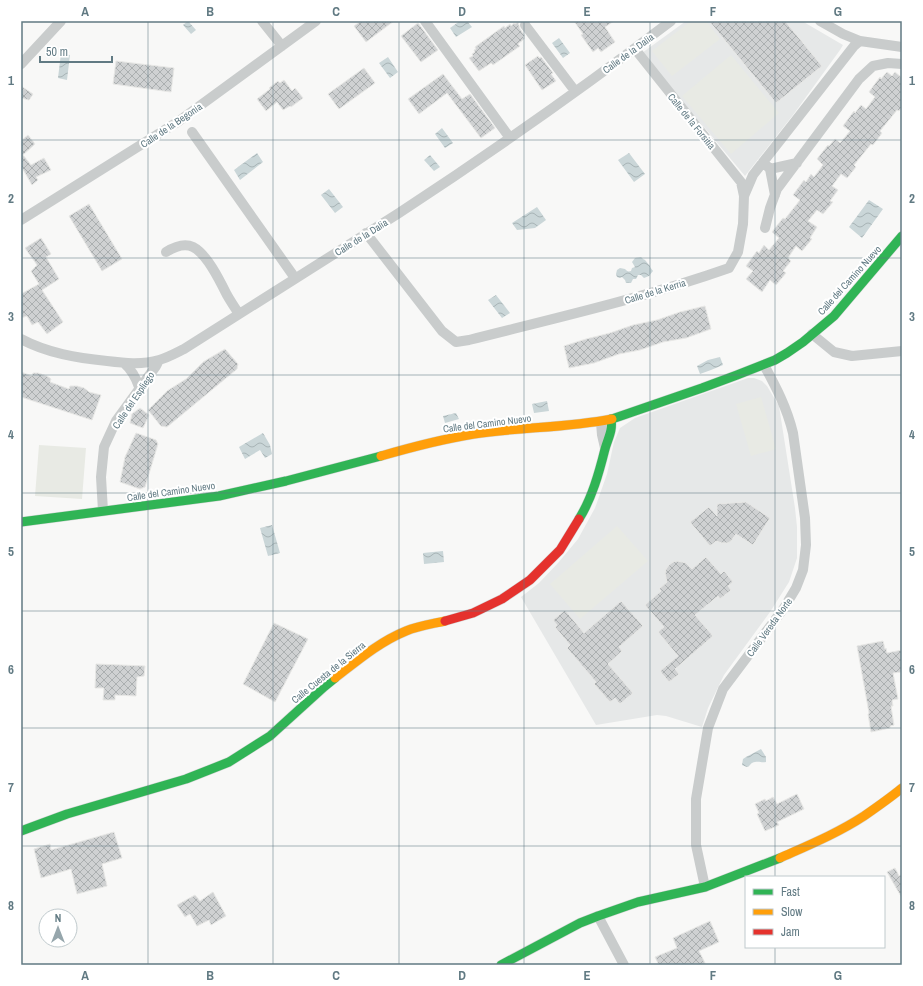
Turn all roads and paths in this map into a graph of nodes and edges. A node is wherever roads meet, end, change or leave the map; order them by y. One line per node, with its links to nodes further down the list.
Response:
1 (61, 21): 12 (street)
2 (262, 21): 9 (street)
3 (316, 21): 9 (street, Calle de la Begonia)
4 (425, 21): 16 (street)
5 (671, 21): 11 (street, Calle de la Dalia)
6 (820, 21): 8 (street)
7 (525, 25): 14 (street)
8 (860, 42): 10 (street); 18 (street, Calle de la Kerria)
9 (282, 46): 21 (street, Calle de la Begonia)
10 (902, 47)
11 (635, 49): 14 (street, Calle de la Dalia); 20 (street, Calle de la Forsitia)
12 (21, 64)
13 (902, 64): 17 (street)
14 (575, 91): 16 (street, Calle de la Dalia)
15 (192, 132): 27 (street)
16 (510, 138): 23 (street, Calle de la Dalia)
17 (797, 163): 18 (street); 19 (street)
18 (766, 165): 19 (street); 20 (street, Calle de la Kerria)
19 (775, 195): 22 (street)
20 (744, 196): 23 (street, Calle de la Kerria)
21 (21, 220)
22 (765, 228)
23 (366, 233): 27 (street, Calle de la Dalia)
24 (902, 236): 25 (street, Calle del Camino Nuevo)
25 (898, 248): 29 (street, Calle del Camino Nuevo)
26 (166, 252): 28 (street)
27 (295, 278): 28 (street, Calle de la Dalia)
28 (239, 314): 32 (street, Calle de la Dalia)
29 (812, 334): 31 (street); 34 (street, Calle del Camino Nuevo)
30 (21, 339): 33 (street, Calle de la Dalia)
31 (902, 351)
32 (159, 360): 33 (street, Calle de la Dalia); 35 (street, Calle del Espliego)
33 (124, 363): 35 (street)
34 (764, 365): 36 (street, Calle del Camino Nuevo); 43 (street, Calle Vereda Norte)
35 (139, 388): 39 (street, Calle del Espliego)
36 (611, 419): 37 (street, Calle del Camino Nuevo); 38 (street, Calle Cuesta de la Sierra)
37 (601, 422): 38 (street); 39 (street, Calle del Camino Nuevo)
38 (605, 448): 42 (street, Calle Cuesta de la Sierra)
39 (103, 511): 40 (street, Calle del Camino Nuevo)
40 (21, 522)
41 (901, 791): 43 (street)
42 (21, 831)
43 (705, 887): 44 (street)
44 (598, 916): 45 (street); 46 (street)
45 (502, 965)
46 (624, 965)

